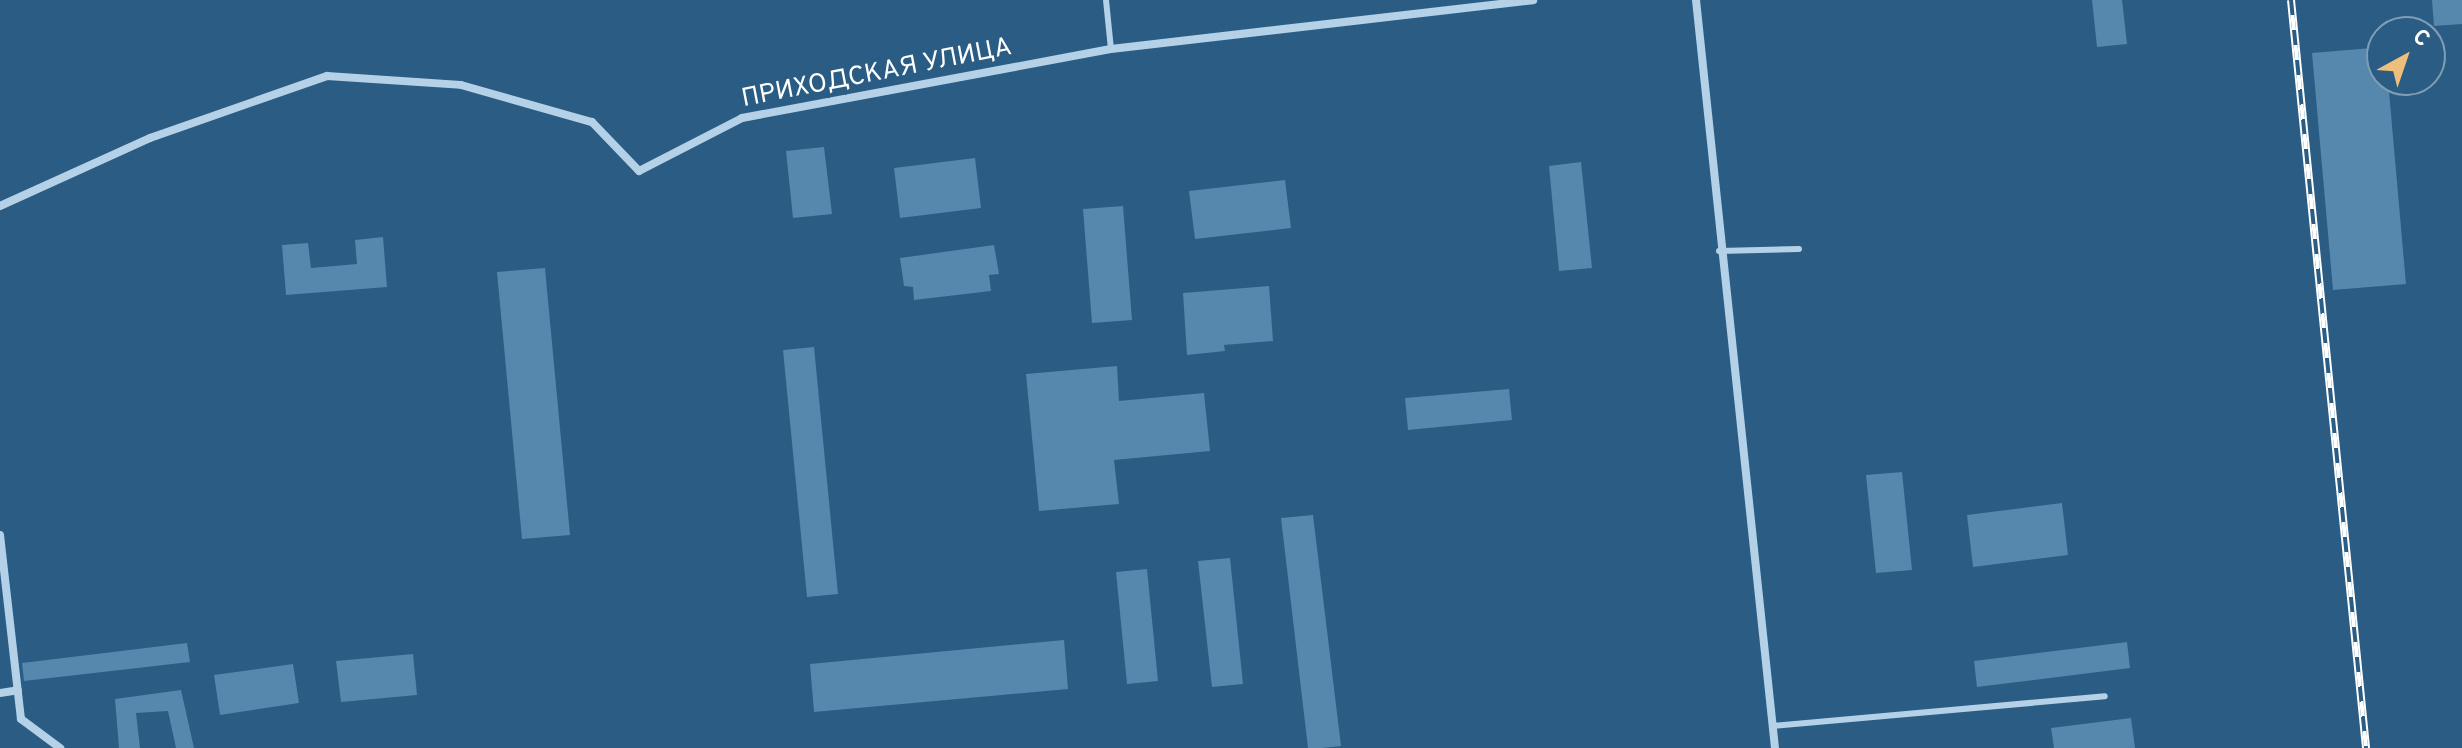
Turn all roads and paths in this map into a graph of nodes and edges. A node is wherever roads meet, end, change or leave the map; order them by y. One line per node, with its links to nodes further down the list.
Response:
1 (1106, 0): 4 (lane)
2 (1533, 0): 4 (street, ПРИХОДСКАЯ УЛИЦА)
3 (1696, 0): 7 (street)
4 (1111, 49): 5 (street, ПРИХОДСКАЯ УЛИЦА)
5 (0, 206)
6 (1799, 249): 7 (lane)
7 (1719, 251): 12 (street)
8 (0, 535): 9 (street)
9 (18, 690): 10 (street); 13 (street)
10 (0, 693)
11 (2105, 696): 12 (lane)
12 (1772, 726): 14 (street)
13 (60, 748)
14 (1775, 748)

